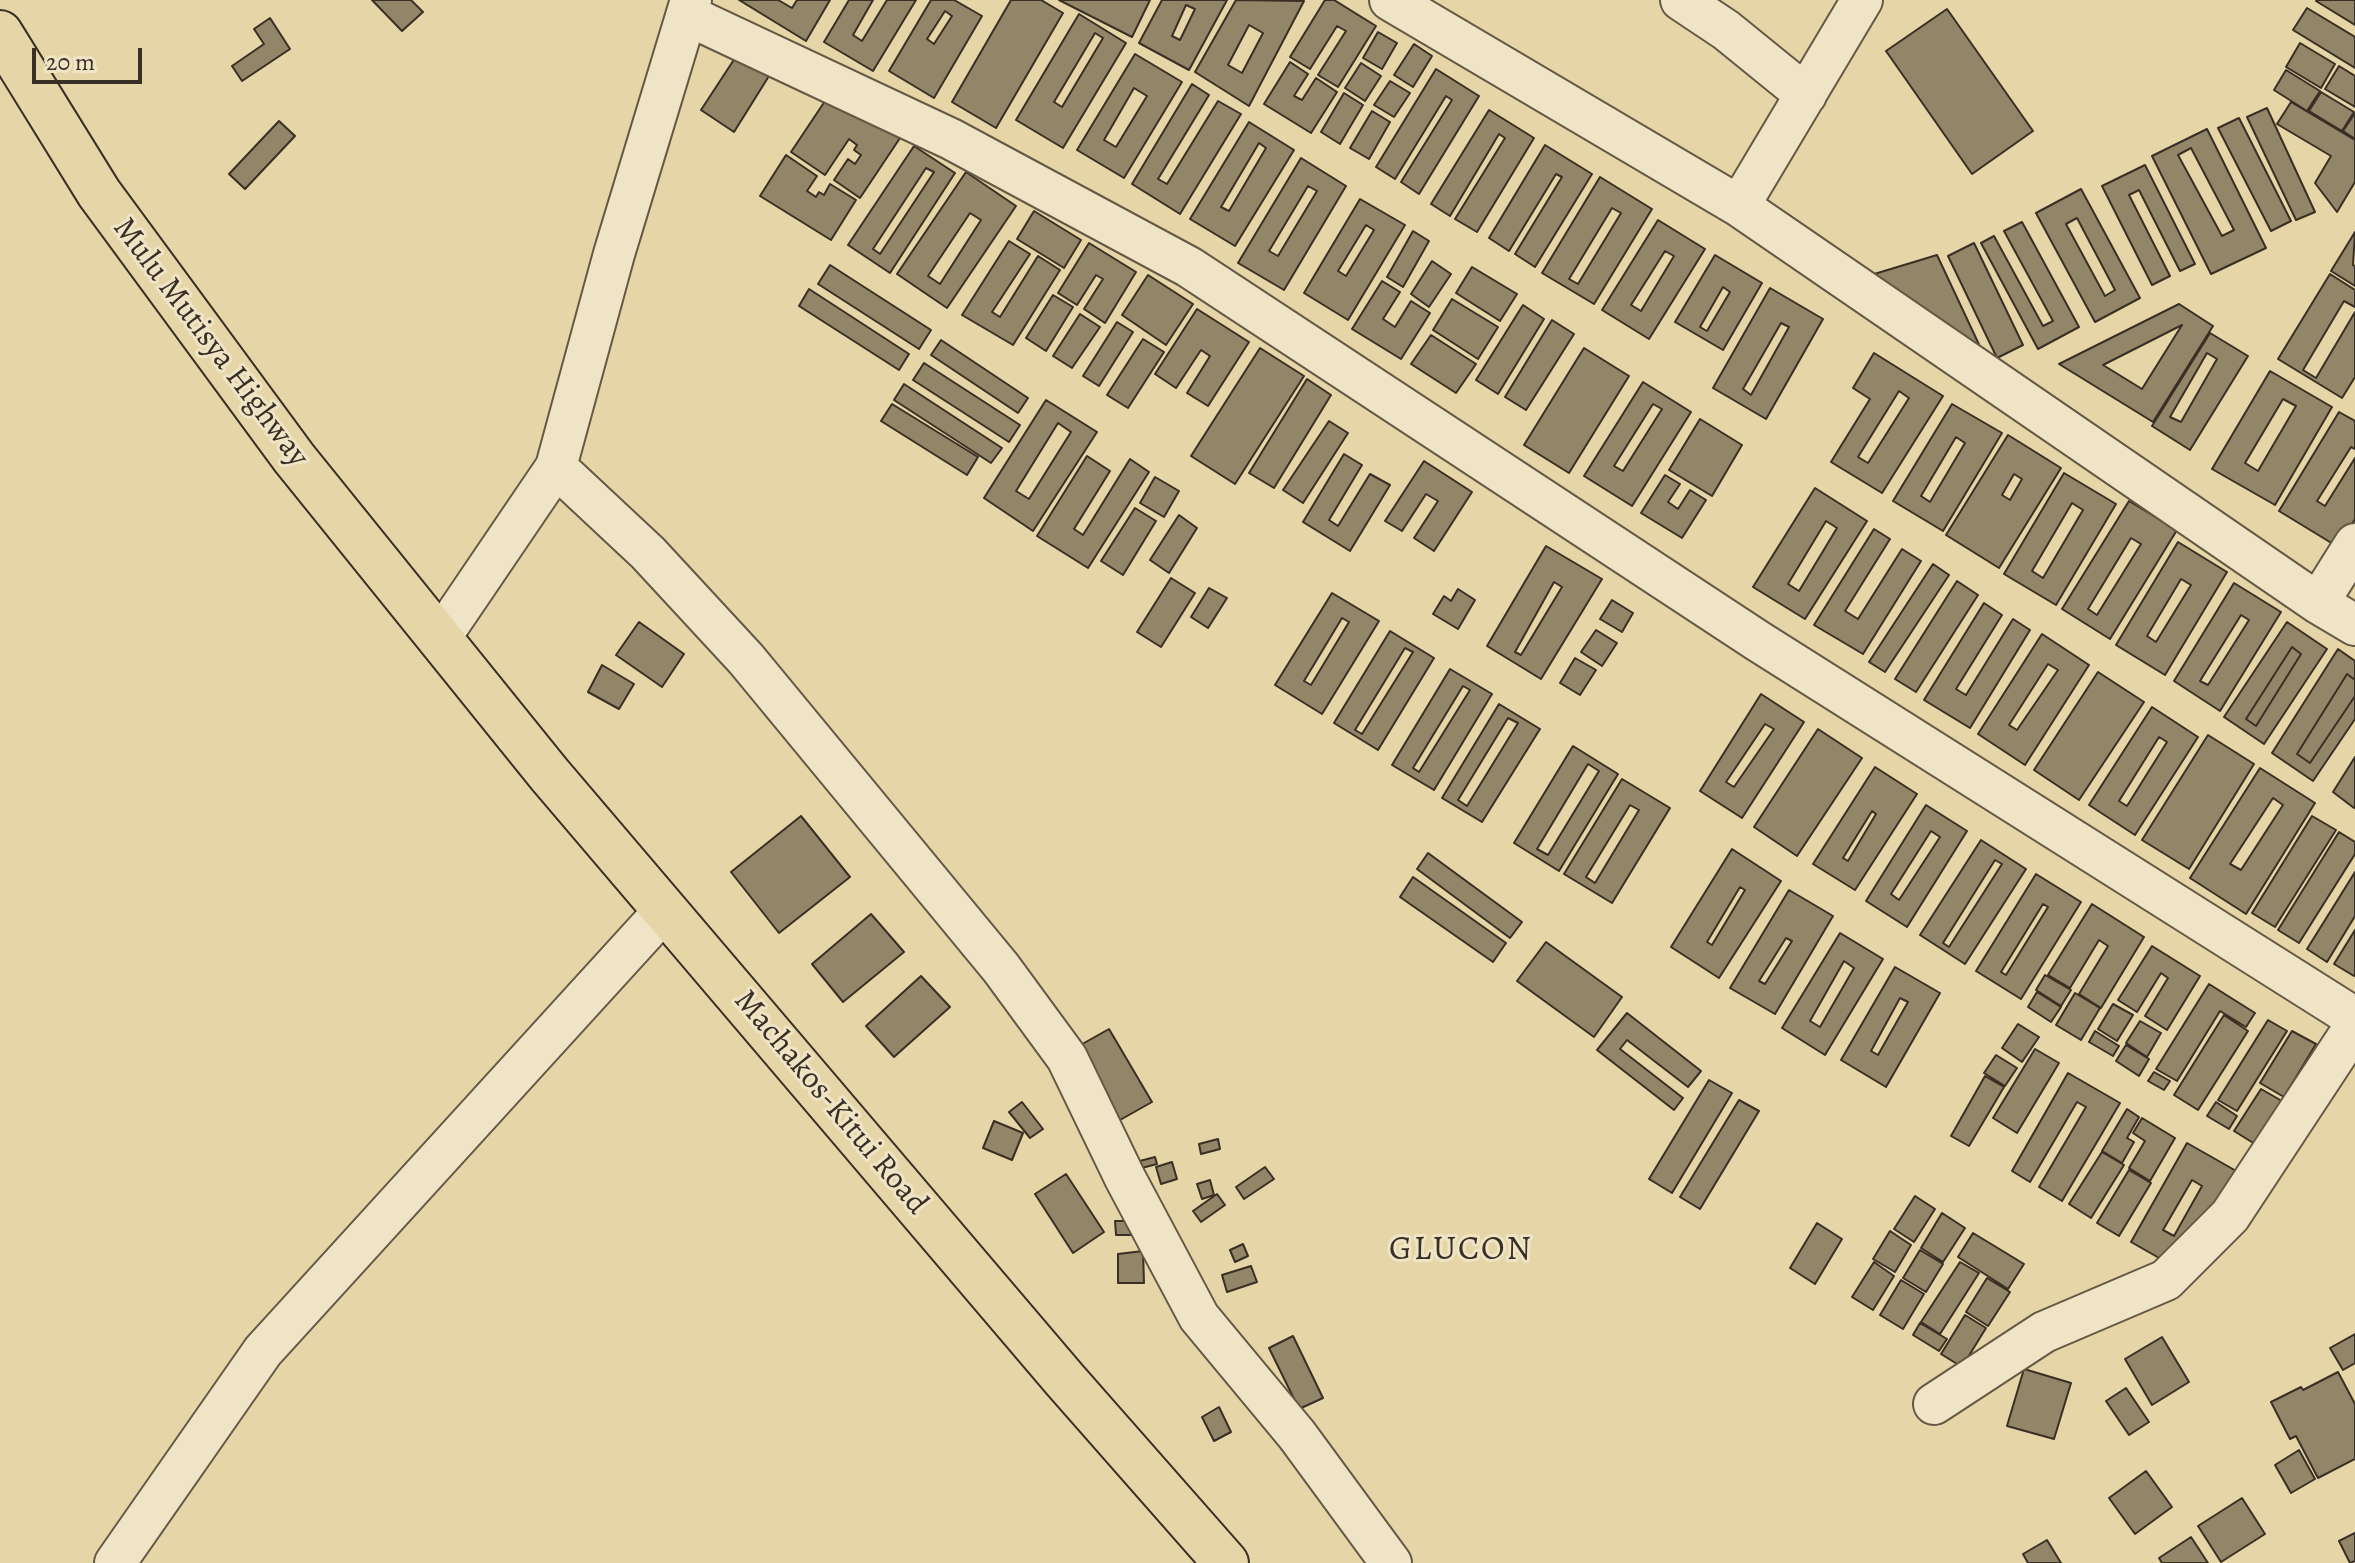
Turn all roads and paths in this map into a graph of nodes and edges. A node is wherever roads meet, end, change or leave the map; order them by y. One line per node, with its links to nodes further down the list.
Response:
1 (1390, 0): 7 (street)
2 (1681, 0): 6 (street)
3 (1862, 0): 6 (street)
4 (689, 7): 8 (street); 14 (street)
5 (0, 33): 12 (highway, Mulu Mutisya Highway)
6 (1806, 95): 7 (street)
7 (1739, 206): 10 (street)
8 (556, 467): 12 (street); 19 (street)
9 (2355, 544): 10 (street)
10 (2318, 603): 11 (street)
11 (2355, 625)
12 (440, 638): 13 (highway, Machakos-Kitui Road)
13 (665, 910): 17 (street); 18 (highway, Machakos-Kitui Road)
14 (2355, 1018)
15 (2355, 1026): 16 (street)
16 (1934, 1404)
17 (115, 1563)
18 (1226, 1563)
19 (1391, 1563)

